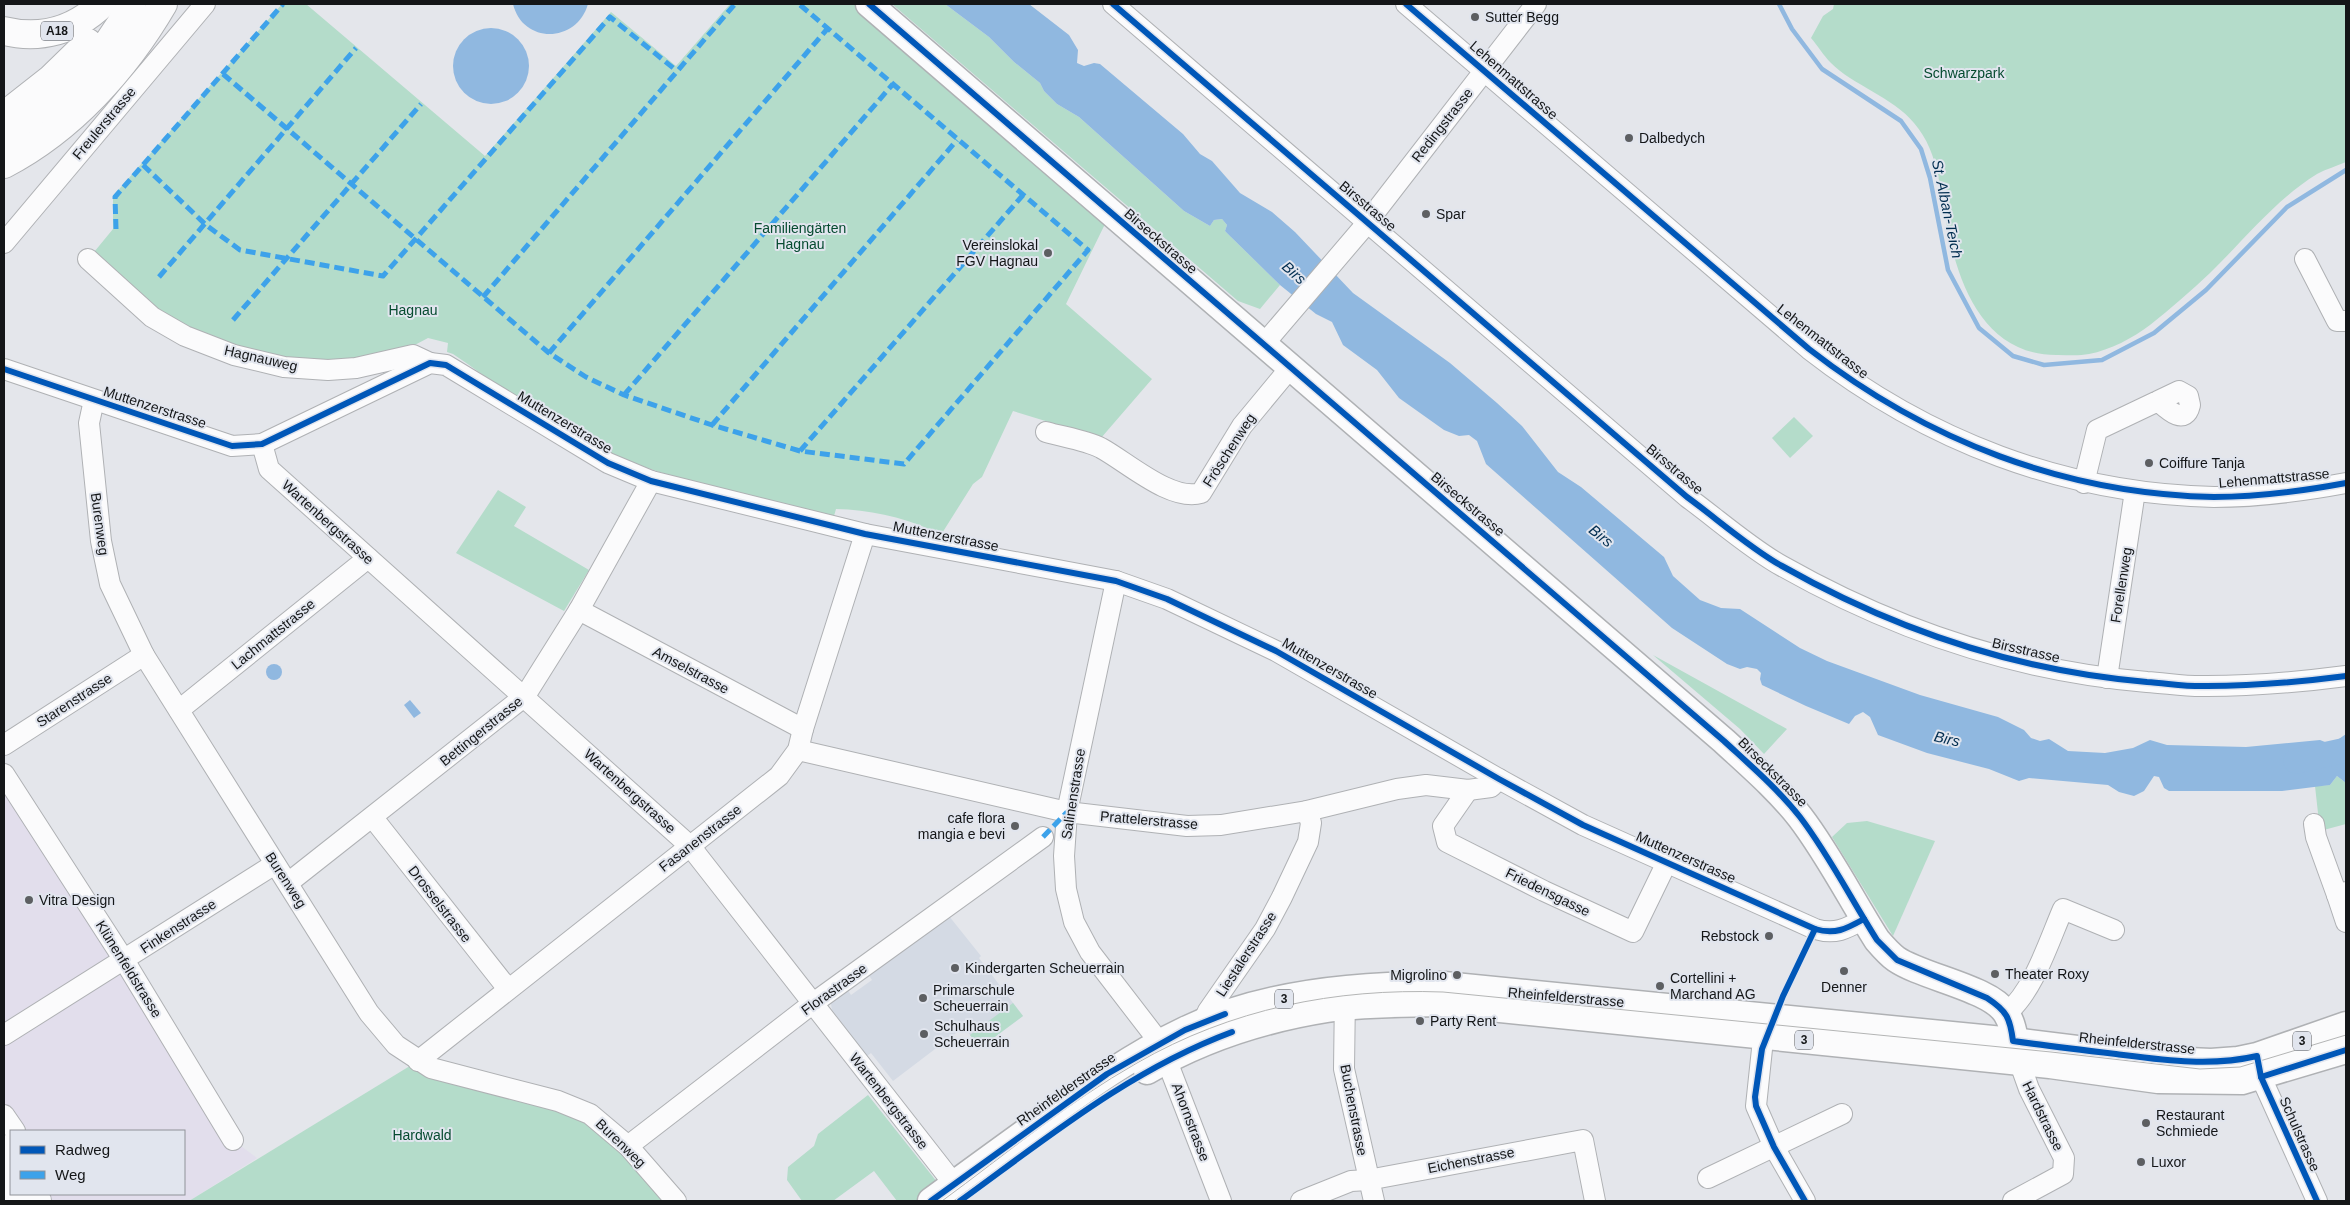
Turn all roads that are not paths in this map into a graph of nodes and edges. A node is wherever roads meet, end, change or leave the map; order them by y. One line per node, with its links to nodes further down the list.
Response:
1 (102, 4): 10 (highway, A18)
2 (119, 4): 12 (highway)
3 (132, 4): 13 (highway)
4 (163, 4): 14 (highway)
5 (205, 4): 16 (street, Freulerstrasse)
6 (869, 4): 20 (main road, Birseckstrasse)
7 (1113, 4): 15 (street, Birsstrasse)
8 (1406, 4): 11 (street, Lehenmattstrasse)
9 (1536, 4): 11 (street, Redingstrasse)
10 (4, 31)
11 (1484, 70): 15 (street, Redingstrasse); 29 (street, Lehenmattstrasse)
12 (4, 116)
13 (4, 142)
14 (4, 164)
15 (1361, 230): 20 (street, Redingstrasse); 38 (street, Birsstrasse)
16 (4, 243)
17 (88, 259): 21 (street, Hagnauweg)
18 (2305, 259): 19 (street)
19 (2346, 322)
20 (1268, 338): 22 (main road, Birseckstrasse)
21 (430, 363): 27 (street, Muttenzerstrasse); 28 (street, Muttenzerstrasse)
22 (1290, 368): 26 (street, Fröschenweg); 57 (main road, Birseckstrasse)
23 (4, 369): 24 (street, Muttenzerstrasse)
24 (94, 400): 27 (street, Muttenzerstrasse); 36 (street, Burenweg)
25 (2158, 401): 29 (street)
26 (1046, 432)
27 (262, 444): 33 (street, Wartenbergstrasse)
28 (651, 481): 32 (street, Muttenzerstrasse); 35 (street, Bettingerstrasse)
29 (2084, 483): 31 (street, Lehenmattstrasse)
30 (2346, 484): 31 (street, Lehenmattstrasse)
31 (2135, 491): 38 (street, Forellenweg)
32 (865, 534): 34 (street, Muttenzerstrasse); 41 (street, Fasanenstrasse)
33 (368, 558): 39 (street, Wartenbergstrasse); 40 (street, Lachmattstrasse)
34 (1116, 581): 45 (street, Muttenzerstrasse); 48 (street, Salinenstrasse)
35 (579, 610): 39 (street, Bettingerstrasse); 41 (street, Amselstrasse)
36 (144, 655): 40 (street, Burenweg); 42 (street, Starenstrasse)
37 (2346, 676): 38 (street, Birsstrasse)
38 (2107, 678)
39 (525, 696): 49 (street, Bettingerstrasse); 52 (street, Wartenbergstrasse)
40 (179, 710): 54 (street, Burenweg)
41 (803, 729): 43 (street, Fasanenstrasse)
42 (4, 745)
43 (798, 750): 48 (street, Prattelerstrasse); 52 (street, Fasanenstrasse)
44 (4, 774): 60 (street, Klünenfeldstrasse)
45 (1499, 780): 46 (street, Prattelerstrasse); 53 (street, Muttenzerstrasse)
46 (1468, 790): 47 (street, Prattelerstrasse); 53 (street, Friedensgasse)
47 (1307, 810): 48 (street, Prattelerstrasse); 66 (street, Liestalerstrasse)
48 (1068, 812): 70 (street, Salinenstrasse)
49 (373, 818): 55 (street, Bettingerstrasse); 61 (street, Drosselstrasse)
50 (2314, 824): 56 (street)
51 (1043, 837): 63 (street, Florastrasse)
52 (690, 846): 61 (street, Fasanenstrasse); 63 (street, Wartenbergstrasse)
53 (1668, 862): 57 (street, Muttenzerstrasse)
54 (275, 864): 55 (street, Burenweg); 60 (street, Finkenstrasse)
55 (288, 883): 72 (street, Burenweg)
56 (2342, 894): 58 (street)
57 (1864, 919): 64 (main road, Birseckstrasse)
58 (2346, 922)
59 (2114, 930): 64 (street)
60 (124, 960): 67 (street, Finkenstrasse); 77 (street, Klünenfeldstrasse)
61 (508, 989): 72 (street, Fasanenstrasse)
62 (1345, 998): 66 (main road, Rheinfelderstrasse / 3); 71 (main road, Rheinfelderstrasse / 3); 81 (street, Buchenstrasse)
63 (812, 1004): 78 (street, Florastrasse); 82 (street, Wartenbergstrasse)
64 (2007, 1013): 71 (main road)
65 (2346, 1025): 73 (main road, 3)
66 (1206, 1031): 70 (main road, Rheinfelderstrasse / 3)
67 (4, 1035)
68 (1762, 1049): 79 (street)
69 (2346, 1050): 73 (main road, 3)
70 (1163, 1051): 82 (main road, Rheinfelderstrasse / 3); 84 (street, Ahornstrasse)
71 (2016, 1051): 73 (main road, Rheinfelderstrasse / 3); 89 (street, Hardstrasse)
72 (418, 1061): 78 (street, Burenweg)
73 (2259, 1066): 90 (street, Schulstrasse)
74 (4, 1114): 76 (street)
75 (1842, 1114): 79 (street)
76 (14, 1130)
77 (233, 1140)
78 (628, 1146): 83 (street, Burenweg)
79 (1774, 1147): 80 (street); 88 (street)
80 (1708, 1178)
81 (1368, 1180): 85 (street, Eichenstrasse); 86 (street, Buchenstrasse); 87 (street, Eichenstrasse)
82 (944, 1197)
83 (676, 1201)
84 (1221, 1201)
85 (1301, 1201)
86 (1374, 1201)
87 (1595, 1201)
88 (1805, 1201)
89 (2013, 1201)
90 (2317, 1201)

